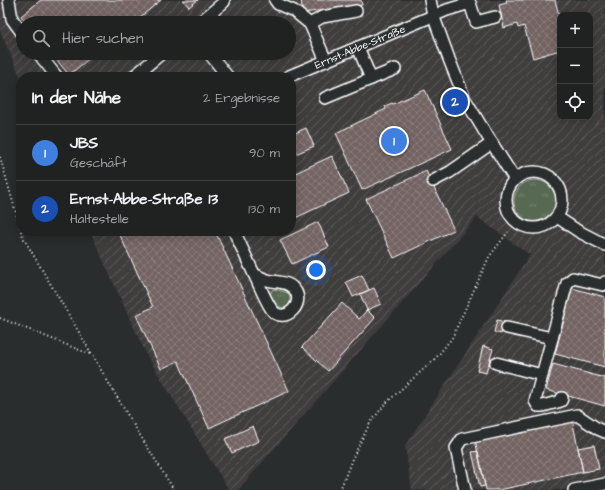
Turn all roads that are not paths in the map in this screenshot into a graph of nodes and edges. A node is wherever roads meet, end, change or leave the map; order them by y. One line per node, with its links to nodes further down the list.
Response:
1 (9, 0): 10 (street)
2 (224, 0): 8 (street)
3 (275, 0): 11 (street)
4 (430, 0): 7 (street)
5 (470, 2): 7 (street, Ernst-Abbe-Straße); 9 (street)
6 (356, 11): 11 (street)
7 (433, 15): 12 (street, Ernst-Abbe-Straße); 24 (street)
8 (207, 16)
9 (495, 17)
10 (16, 24)
11 (310, 24): 16 (street)
12 (358, 47): 16 (street, Ernst-Abbe-Straße); 22 (street)
13 (44, 60): 18 (street)
14 (154, 60): 19 (street)
15 (215, 60): 20 (street)
16 (326, 60): 21 (street, Ernst-Abbe-Straße)
17 (395, 68): 22 (street)
18 (53, 72)
19 (139, 72)
20 (224, 72)
21 (296, 73)
22 (371, 79): 23 (street)
23 (325, 98)
24 (492, 143): 25 (street); 26 (street)
25 (514, 178): 27 (street); 27 (street)
26 (433, 181)
27 (557, 217): 29 (street)
28 (236, 236): 30 (street)
29 (605, 245)
30 (254, 274)
31 (605, 282): 33 (street)
32 (507, 328): 33 (street)
33 (552, 338): 35 (street)
34 (496, 363): 35 (street)
35 (542, 375): 36 (street)
36 (562, 398)
37 (605, 432): 39 (street)
38 (605, 484): 40 (street)
39 (465, 490)
40 (574, 490)

